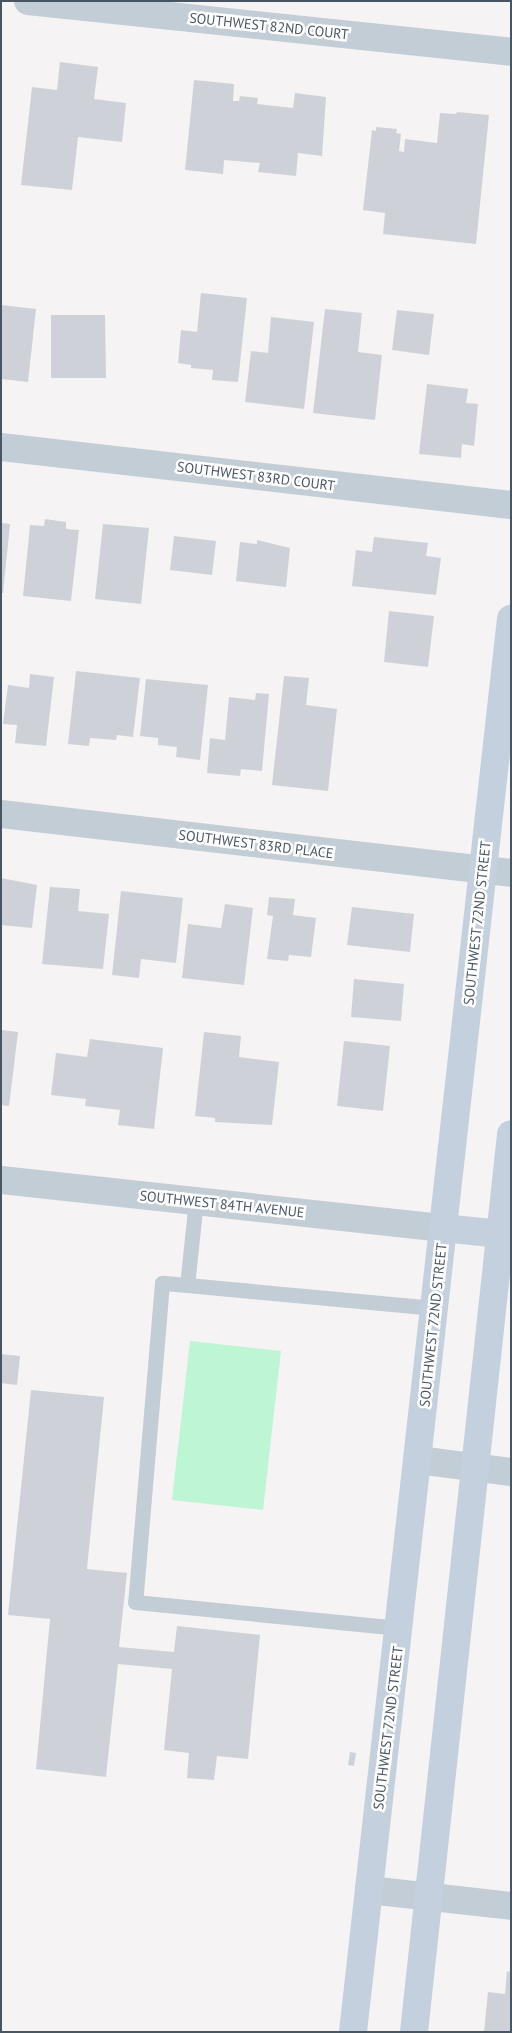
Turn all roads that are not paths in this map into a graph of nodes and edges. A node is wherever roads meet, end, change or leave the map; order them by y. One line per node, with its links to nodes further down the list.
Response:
1 (28, 1): 2 (street, SOUTHWEST 82ND COURT)
2 (511, 52)
3 (1, 447): 4 (street, SOUTHWEST 83RD COURT)
4 (511, 506)
5 (511, 619): 6 (main road, SOUTHWEST 72ND STREET)
6 (503, 767): 8 (main road, SOUTHWEST 72ND STREET)
7 (1, 814): 8 (street, SOUTHWEST 83RD PLACE)
8 (483, 870): 9 (street, SOUTHWEST 83RD PLACE); 13 (main road, SOUTHWEST 72ND STREET)
9 (511, 873)
10 (511, 1134): 14 (main road)
11 (1, 1180): 12 (street, SOUTHWEST 84TH AVENUE)
12 (196, 1200): 13 (street, SOUTHWEST 84TH AVENUE); 15 (lane)
13 (443, 1228): 14 (main road); 16 (main road, SOUTHWEST 72ND STREET)
14 (500, 1234): 18 (main road)
15 (187, 1285): 16 (lane); 20 (lane)
16 (435, 1308): 17 (main road, SOUTHWEST 72ND STREET)
17 (418, 1460): 18 (street); 20 (main road, SOUTHWEST 72ND STREET)
18 (475, 1468): 19 (street); 22 (main road)
19 (511, 1472)
20 (400, 1628): 21 (main road, SOUTHWEST 72ND STREET)
21 (369, 1890): 22 (street); 24 (main road, SOUTHWEST 72ND STREET)
22 (428, 1896): 23 (street); 25 (main road)
23 (511, 1906)
24 (353, 2032)
25 (414, 2032)

